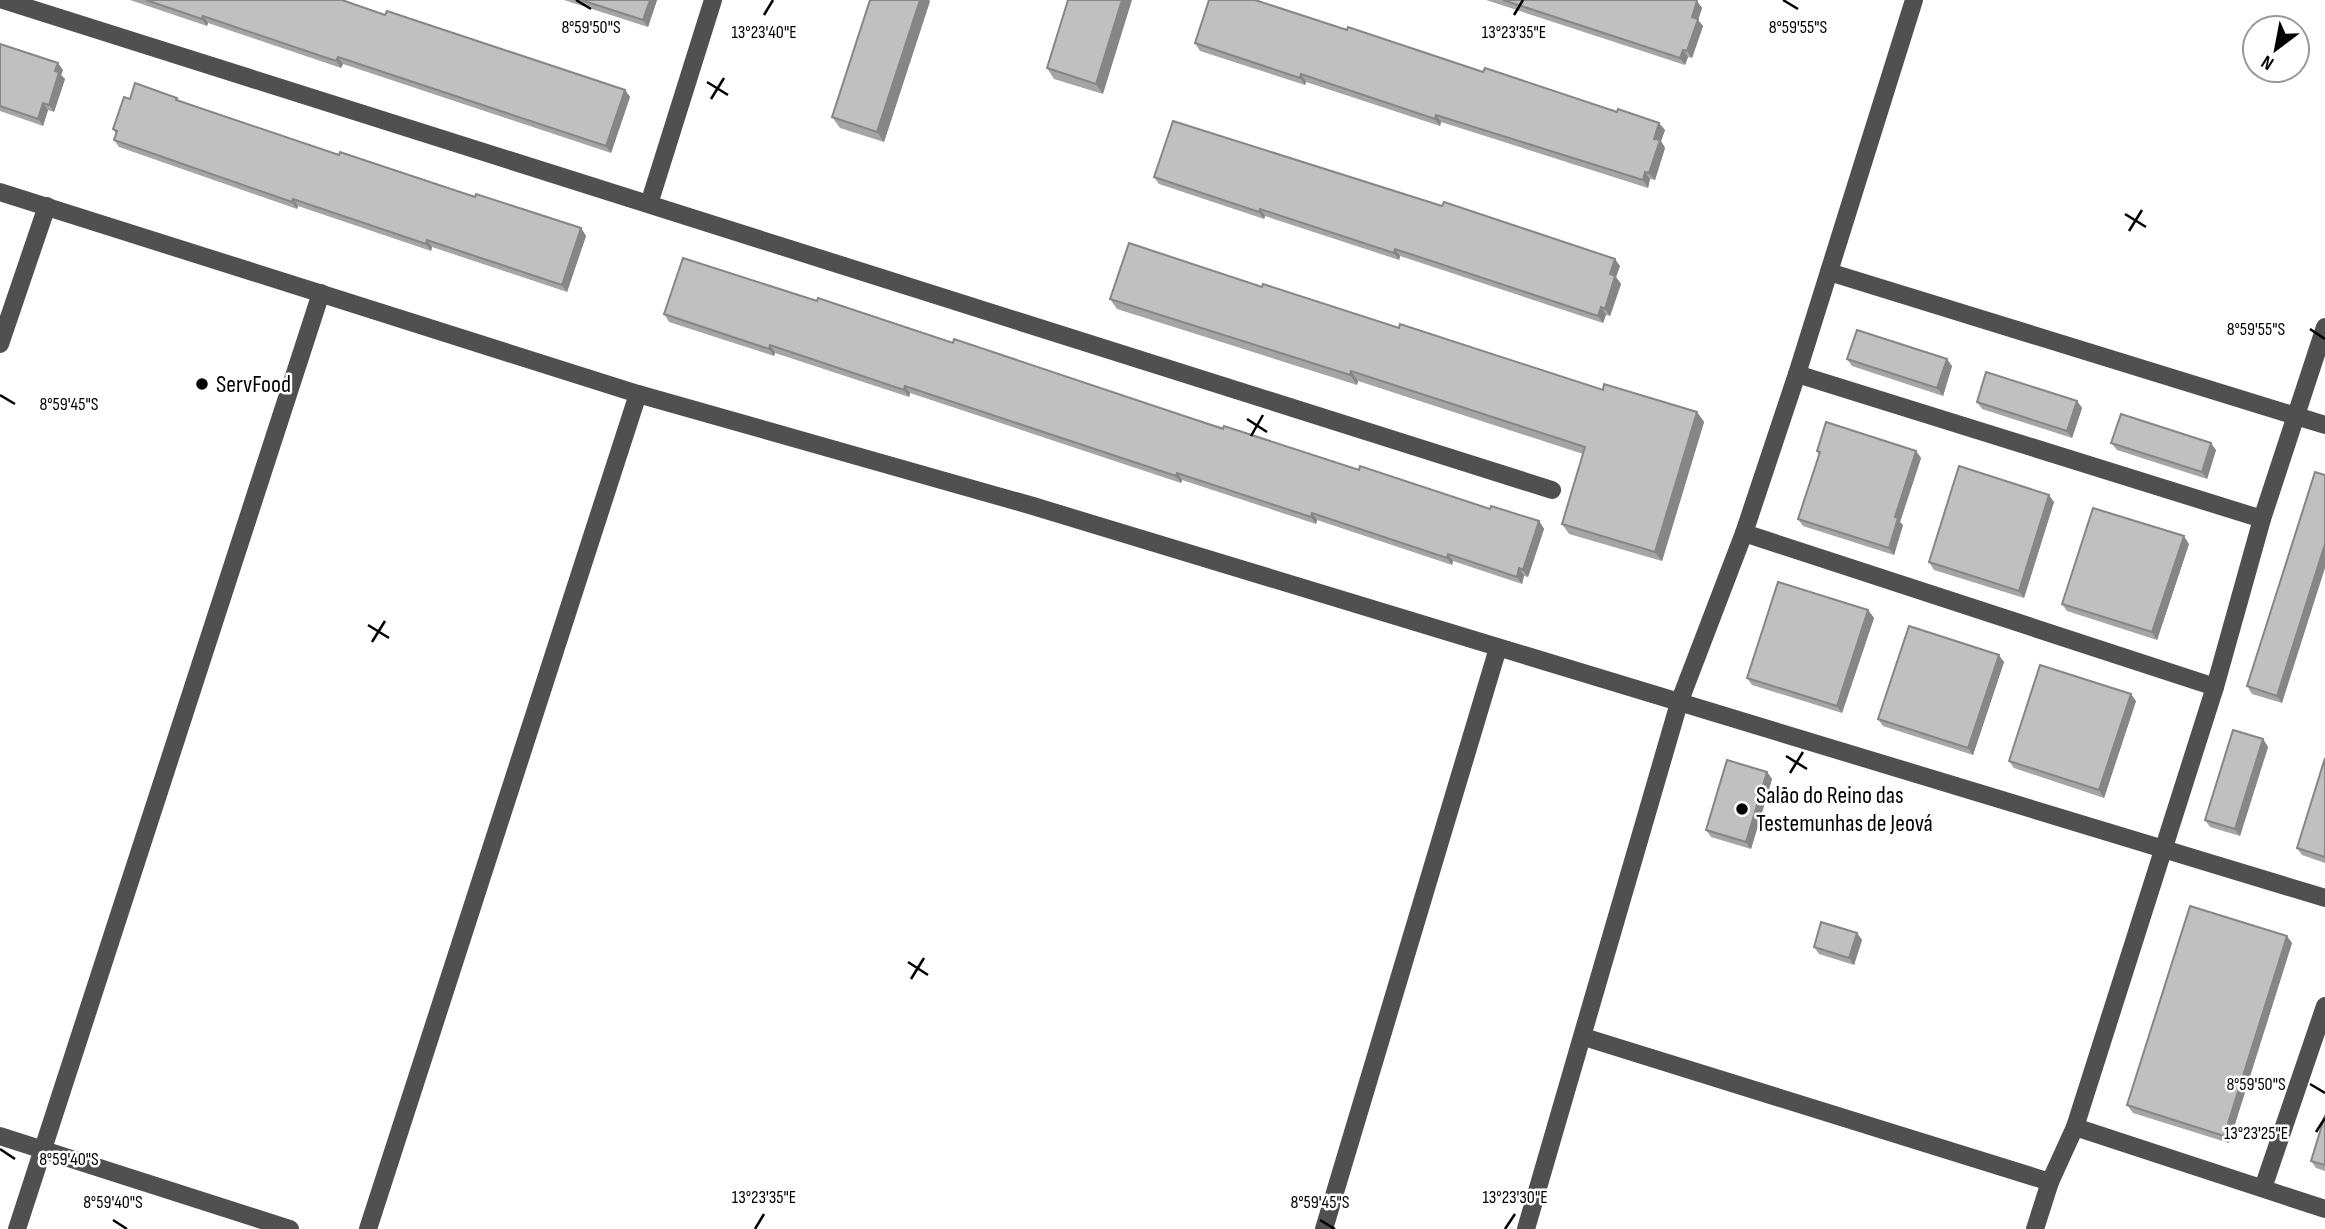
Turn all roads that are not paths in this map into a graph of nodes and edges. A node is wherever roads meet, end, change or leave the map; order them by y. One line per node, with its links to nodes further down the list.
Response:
1 (3, 0): 4 (street)
2 (713, 0): 6 (street)
3 (1914, 0): 8 (street)
4 (50, 7): 6 (street)
5 (0, 192): 7 (street)
6 (649, 204): 16 (street)
7 (47, 206): 9 (street); 11 (street)
8 (1829, 272): 12 (street); 14 (street)
9 (321, 293): 13 (street); 28 (street)
10 (2325, 327): 14 (street)
11 (0, 344)
12 (1797, 374): 17 (street); 18 (street)
13 (638, 394): 19 (street); 34 (street)
14 (2297, 416): 15 (street); 17 (street)
15 (2325, 425)
16 (1552, 490)
17 (2262, 519): 20 (street)
18 (1744, 533): 20 (street); 21 (street)
19 (1498, 648): 21 (street); 35 (street)
20 (2215, 687): 22 (street)
21 (1679, 703): 22 (street); 25 (street)
22 (2164, 847): 23 (street); 26 (street)
23 (2325, 898)
24 (2325, 1006): 30 (street)
25 (1584, 1037): 29 (street); 36 (street)
26 (2075, 1127): 29 (street); 30 (street)
27 (0, 1136): 28 (street)
28 (42, 1149): 32 (street); 33 (street)
29 (2050, 1182): 37 (street)
30 (2263, 1188): 31 (street)
31 (2325, 1209)
32 (17, 1229)
33 (290, 1229)
34 (368, 1229)
35 (1324, 1229)
36 (1526, 1229)
37 (2035, 1229)

